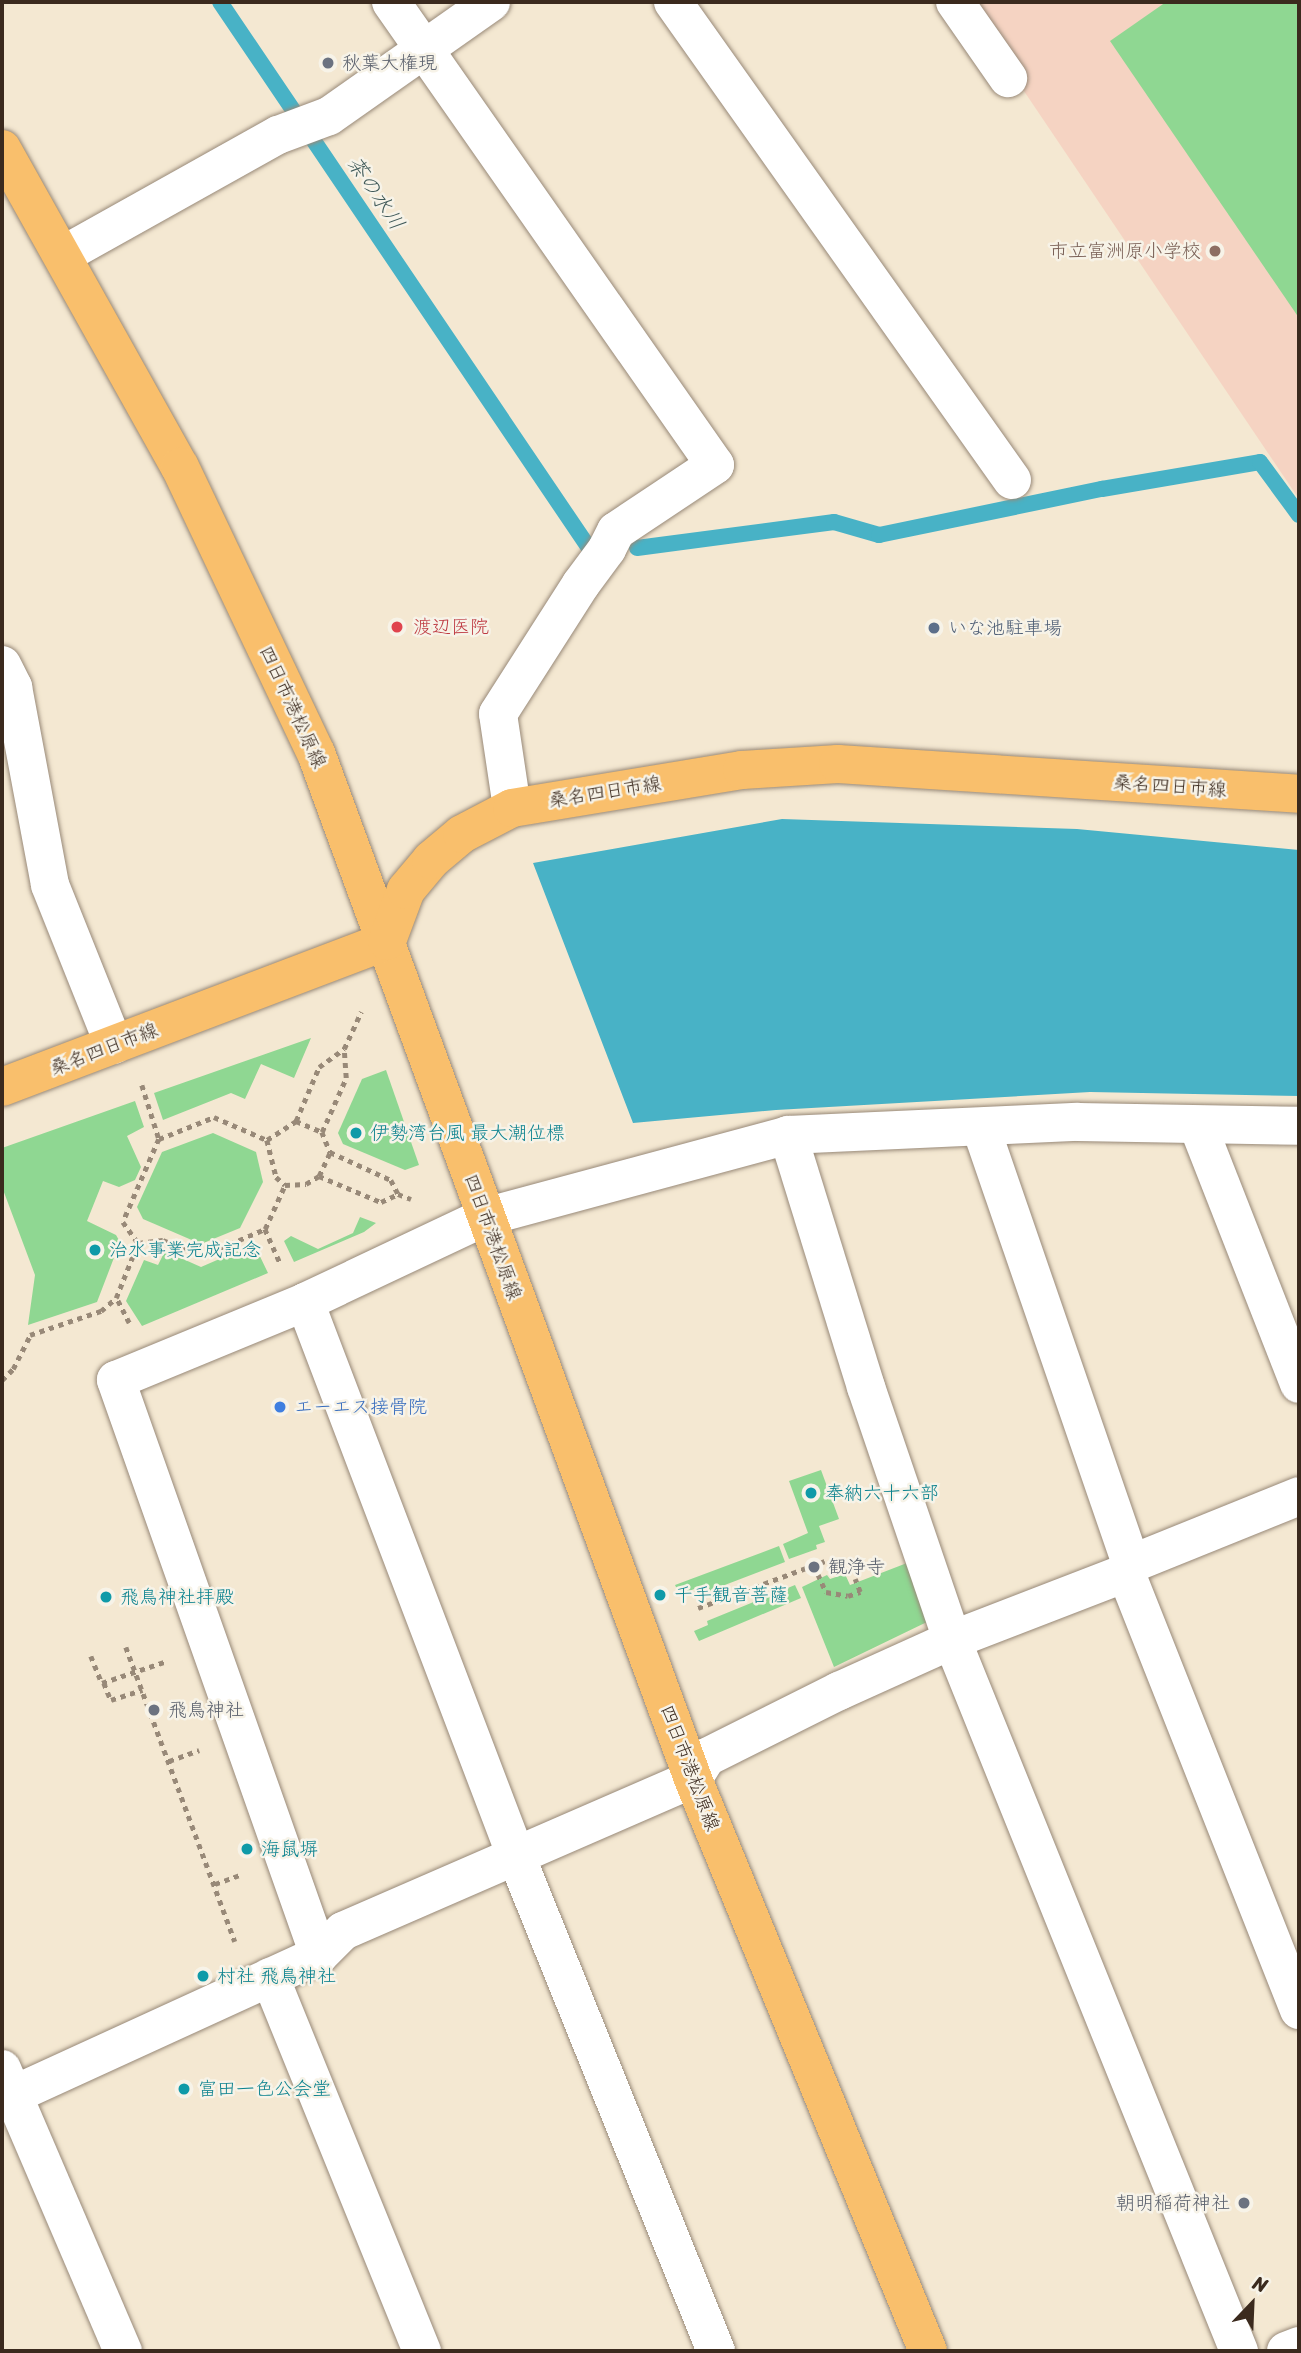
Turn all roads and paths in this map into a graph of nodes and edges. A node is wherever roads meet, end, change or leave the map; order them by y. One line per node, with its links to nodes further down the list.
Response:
1 (391, 2): 5 (street)
2 (491, 2): 5 (street)
3 (673, 2): 9 (street)
4 (955, 2): 6 (street)
5 (422, 49): 8 (street); 12 (street)
6 (1008, 78)
7 (2, 149): 8 (main road, 四日市港松原線)
8 (63, 255): 13 (main road, 四日市港松原線)
9 (1012, 480)
10 (2, 665): 15 (street)
11 (1299, 794): 12 (main road, 桑名四日市線)
12 (512, 808): 13 (main road, 桑名四日市線)
13 (393, 956): 15 (main road, 桑名四日市線); 32 (main road, 四日市港松原線)
14 (367, 1000): 16 (path)
15 (114, 1045): 18 (main road, 桑名四日市線)
16 (344, 1049): 19 (path); 23 (path)
17 (142, 1084): 25 (path)
18 (2, 1087)
19 (296, 1121): 23 (path); 26 (path)
20 (1299, 1125): 21 (street)
21 (1198, 1126): 22 (street); 40 (street)
22 (981, 1128): 24 (street); 44 (street)
23 (322, 1132): 27 (path)
24 (788, 1135): 32 (street); 47 (street)
25 (159, 1139): 26 (path); 34 (path)
26 (267, 1140): 29 (path)
27 (330, 1152): 28 (path); 30 (path)
28 (319, 1176): 29 (path); 30 (path)
29 (285, 1185): 33 (path)
30 (398, 1194): 31 (path)
31 (422, 1204)
32 (483, 1209): 37 (street); 56 (main road, 四日市港松原線)
33 (265, 1229): 34 (path); 35 (path)
34 (138, 1243): 36 (path)
35 (280, 1261)
36 (116, 1298): 38 (path); 39 (path)
37 (304, 1302): 57 (street); 59 (street)
38 (130, 1324)
39 (2, 1380)
40 (1299, 1384)
41 (1299, 1496): 44 (street)
42 (825, 1561): 43 (path)
43 (814, 1565): 45 (path); 46 (path)
44 (1129, 1569): 47 (street); 61 (street)
45 (855, 1579)
46 (698, 1608)
47 (952, 1640): 56 (street); 68 (street)
48 (126, 1647): 51 (path)
49 (91, 1657): 52 (path)
50 (175, 1658): 51 (path)
51 (136, 1672): 52 (path); 53 (path)
52 (104, 1683): 53 (path)
53 (142, 1690): 55 (path)
54 (200, 1750): 55 (path)
55 (169, 1761): 58 (path)
56 (693, 1779): 57 (street); 67 (main road, 四日市港松原線)
57 (516, 1856): 59 (street); 66 (street)
58 (237, 1948)
59 (319, 1955): 60 (street)
60 (270, 1977): 62 (street); 65 (street)
61 (1299, 2010)
62 (6, 2088): 64 (street)
63 (1299, 2346): 69 (street)
64 (123, 2351)
65 (422, 2351)
66 (716, 2351)
67 (928, 2351)
68 (1238, 2351)
69 (1286, 2351)

